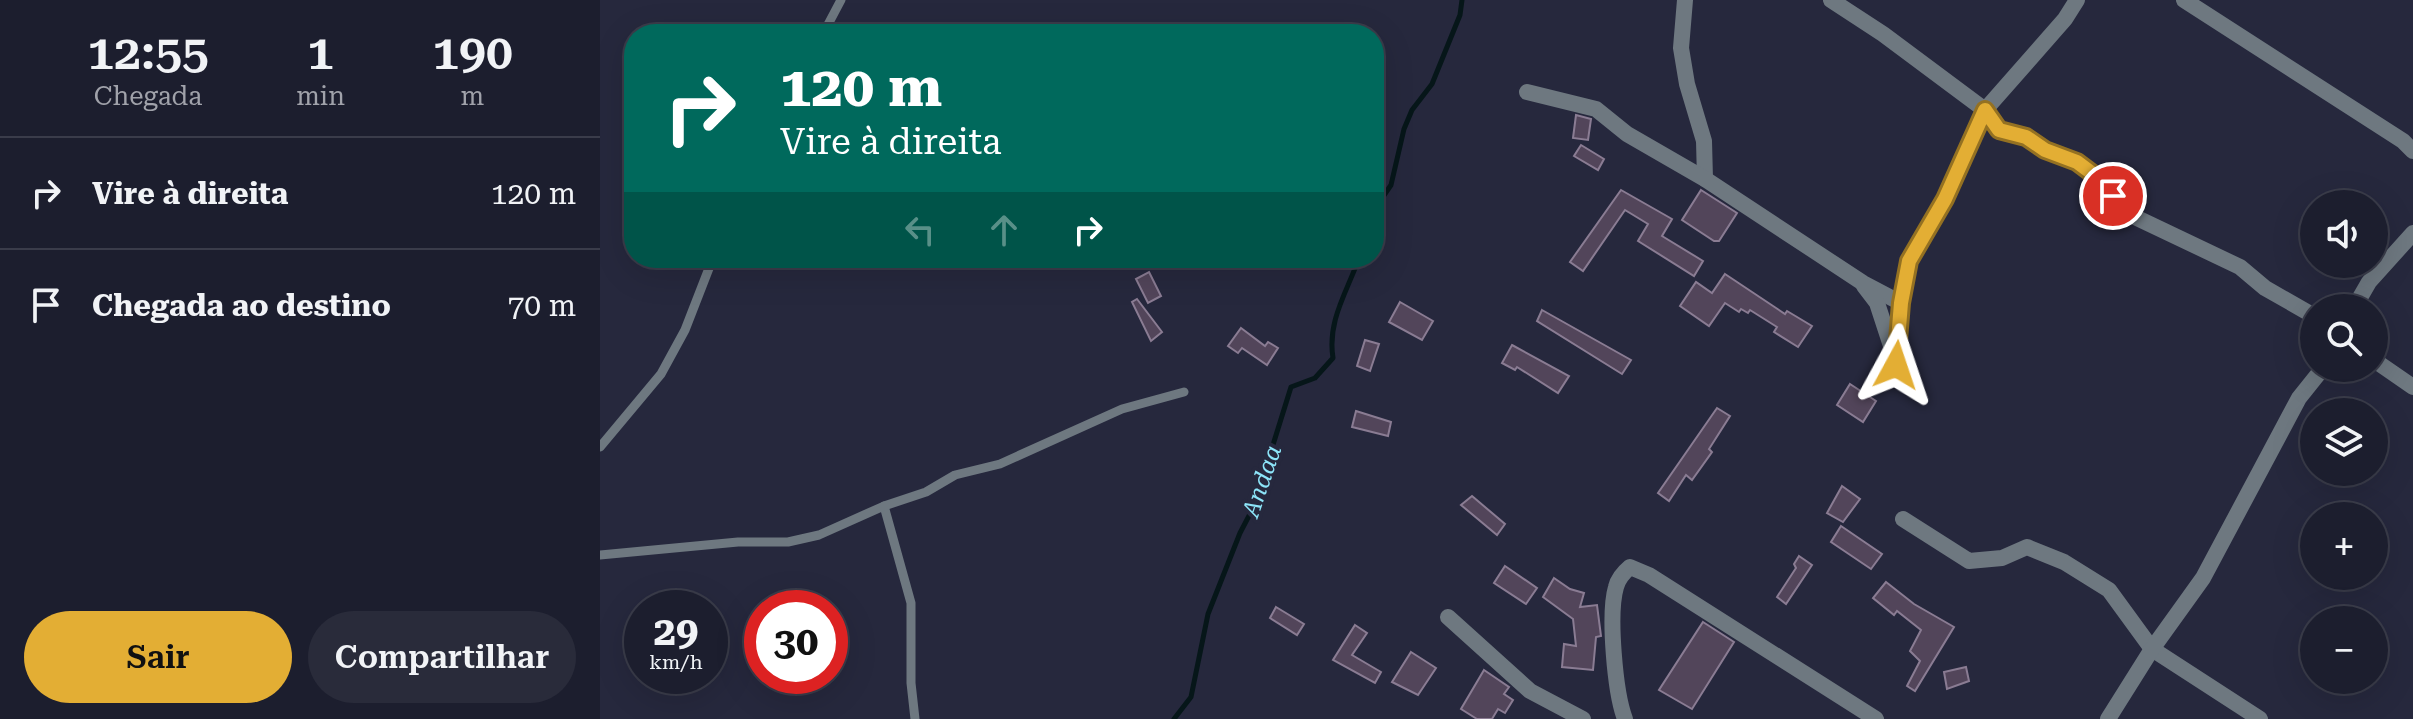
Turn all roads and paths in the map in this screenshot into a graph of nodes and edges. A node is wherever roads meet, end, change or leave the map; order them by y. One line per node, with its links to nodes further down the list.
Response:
1 (841, 0): 6 (lane)
2 (1685, 0): 10 (street)
3 (1831, 0): 8 (street)
4 (2077, 0): 8 (street)
5 (2184, 0): 9 (street)
6 (828, 24)
7 (1527, 92): 10 (street)
8 (1985, 110): 15 (street); 16 (street)
9 (2413, 151)
10 (1705, 179): 13 (street)
11 (2413, 233): 14 (street)
12 (709, 268): 21 (lane)
13 (1863, 283): 15 (street); 15 (street)
14 (2362, 294)
15 (1901, 303)
16 (2300, 308)
17 (2388, 370): 19 (street)
18 (2312, 382): 26 (street)
19 (2413, 387)
20 (1184, 392): 22 (lane)
21 (600, 447)
22 (884, 506): 24 (lane); 28 (lane)
23 (1903, 519): 26 (street)
24 (600, 555)
25 (1448, 617): 29 (street)
26 (2152, 649): 31 (street); 32 (street)
27 (1620, 715): 30 (street)
28 (915, 719)
29 (1583, 719)
30 (1876, 719)
31 (2108, 719)
32 (2260, 719)

